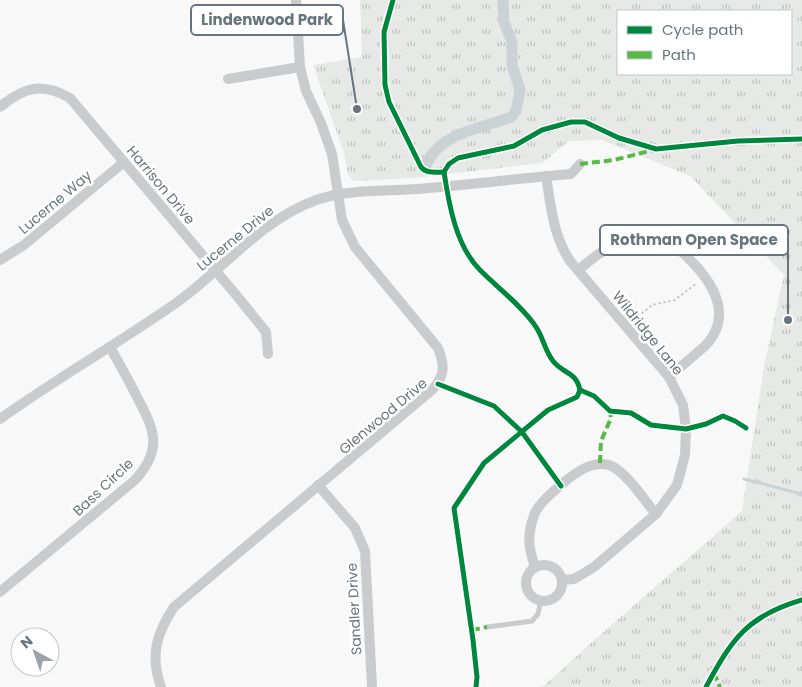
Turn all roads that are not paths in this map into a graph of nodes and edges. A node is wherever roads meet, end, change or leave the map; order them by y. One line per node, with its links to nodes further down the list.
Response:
1 (296, 0): 2 (street, Glenwood Drive)
2 (300, 67): 3 (street); 8 (street, Glenwood Drive)
3 (228, 79)
4 (0, 107): 5 (street, Harrison Drive)
5 (124, 162): 9 (street, Lucerne Way); 11 (street, Harrison Drive)
6 (580, 164): 7 (street, Lucerne Drive)
7 (546, 176): 8 (street, Lucerne Drive); 10 (street, Wildridge Lane)
8 (338, 194): 11 (street, Lucerne Drive); 16 (street, Glenwood Drive)
9 (0, 260)
10 (578, 270): 14 (street, Wildridge Lane); 14 (street)
11 (216, 271): 12 (street, Lucerne Drive); 13 (street, Harrison Drive)
12 (110, 347): 15 (street, Lucerne Drive); 20 (street, Bass Circle)
13 (268, 354)
14 (669, 377): 17 (street, Wildridge Lane)
15 (0, 419)
16 (318, 485): 23 (street, Glenwood Drive); 24 (street, Sandler Drive)
17 (656, 514): 18 (street); 19 (street, Wildridge Lane)
18 (535, 567): 19 (street); 21 (street)
19 (562, 580): 21 (street)
20 (0, 592)
21 (541, 600): 22 (lane)
22 (487, 627)
23 (161, 687)
24 (372, 687)

